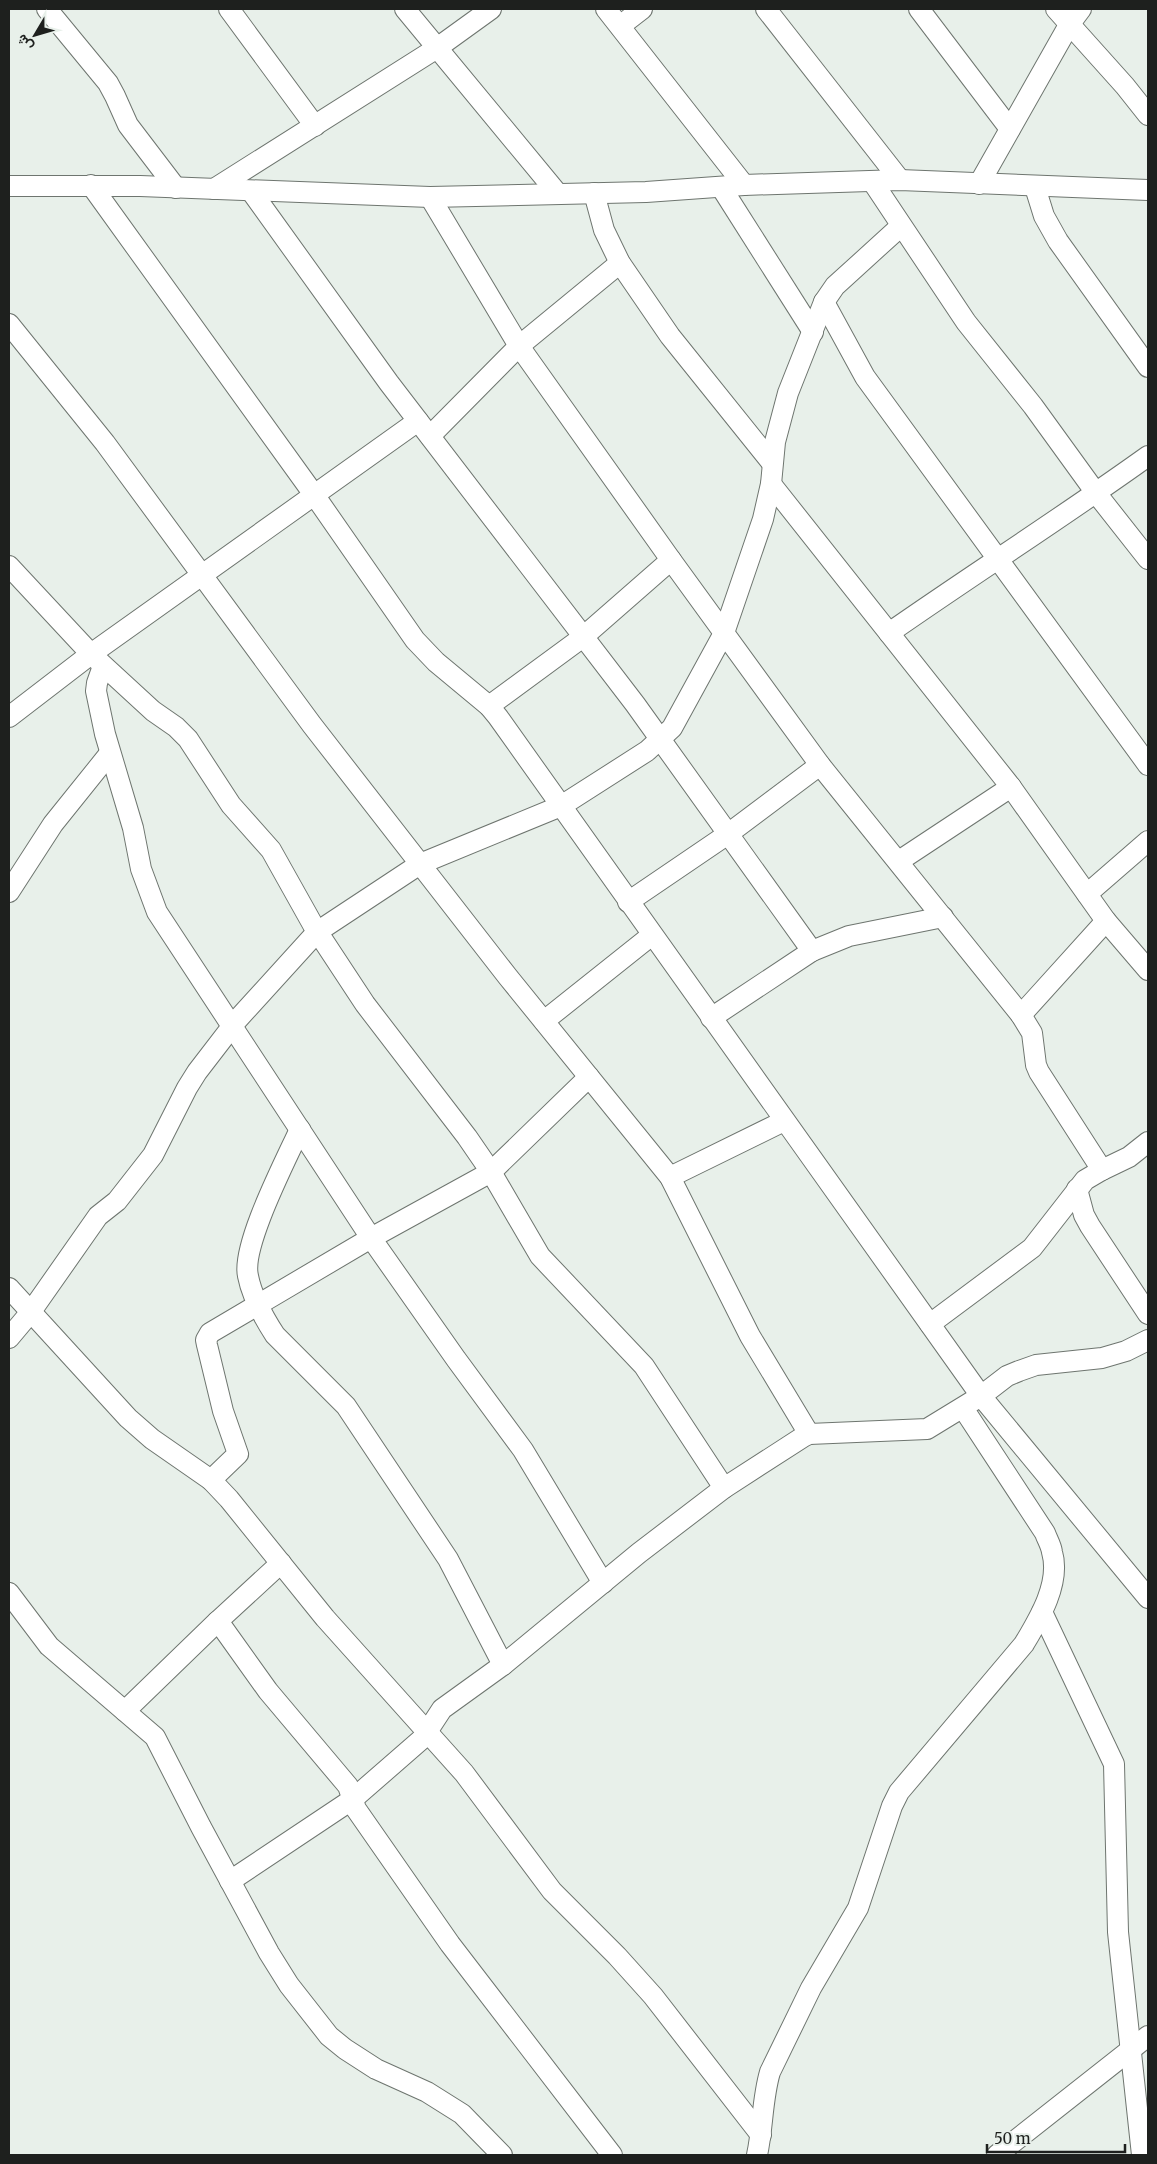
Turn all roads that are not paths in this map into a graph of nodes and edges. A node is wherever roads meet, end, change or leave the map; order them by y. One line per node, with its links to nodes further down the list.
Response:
1 (47, 9): 25 (street)
2 (229, 9): 15 (street)
3 (405, 9): 13 (street)
4 (491, 9): 13 (street)
5 (606, 9): 12 (street)
6 (642, 9): 12 (street)
7 (766, 9): 17 (street)
8 (919, 9): 16 (street)
9 (1056, 9): 11 (street)
10 (1081, 9): 11 (street)
11 (1069, 25): 14 (street); 16 (street)
12 (620, 26): 22 (street)
13 (437, 48): 15 (street); 30 (street)
14 (1148, 115)
15 (315, 126): 26 (street)
16 (1010, 129): 20 (street)
17 (900, 180): 18 (street); 20 (street)
18 (872, 181): 22 (street); 32 (street)
19 (11, 183): 21 (street)
20 (979, 184): 24 (street)
21 (91, 185): 25 (street); 44 (street)
22 (744, 185): 23 (street)
23 (721, 187): 29 (street); 36 (street)
24 (1035, 187): 27 (street); 38 (street)
25 (176, 188): 26 (street)
26 (214, 190): 28 (street)
27 (1148, 190)
28 (250, 191): 31 (street); 39 (street)
29 (594, 193): 30 (street); 33 (street)
30 (558, 194): 31 (street)
31 (430, 197): 37 (street)
32 (901, 226): 34 (street); 43 (street)
33 (620, 263): 37 (street); 41 (street)
34 (824, 302): 36 (street); 45 (street)
35 (9, 324): 49 (street)
36 (814, 332): 41 (street)
37 (519, 346): 39 (street); 47 (street)
38 (1148, 367)
39 (424, 429): 44 (street); 52 (street)
40 (1148, 456): 43 (street)
41 (772, 462): 42 (street)
42 (771, 484): 50 (street); 51 (street)
43 (1096, 493): 45 (street); 46 (street)
44 (315, 496): 49 (street); 54 (street)
45 (998, 557): 51 (street); 59 (street)
46 (1148, 559)
47 (671, 560): 50 (street); 52 (street)
48 (9, 566): 53 (street)
49 (202, 575): 53 (street); 65 (street)
50 (724, 633): 56 (street); 58 (street)
51 (889, 633): 60 (street)
52 (583, 637): 54 (street); 56 (street)
53 (97, 660): 55 (street); 57 (street); 71 (street)
54 (489, 706): 61 (street)
55 (9, 717)
56 (661, 740): 61 (street); 62 (street)
57 (110, 753): 66 (street); 78 (street)
58 (820, 765): 62 (street); 64 (street)
59 (1148, 765)
60 (1011, 788): 64 (street); 67 (street)
61 (561, 806): 65 (street); 68 (street)
62 (728, 834): 68 (street); 73 (street)
63 (1148, 842): 67 (street)
64 (899, 861): 69 (street)
65 (420, 864): 71 (street); 77 (street)
66 (9, 892)
67 (1086, 894): 70 (street)
68 (628, 902): 72 (street)
69 (943, 917): 73 (street); 75 (street)
70 (1106, 921): 74 (street); 75 (street)
71 (318, 932): 78 (street); 84 (street)
72 (652, 936): 76 (street); 77 (street)
73 (812, 951): 76 (street)
74 (1148, 970)
75 (1021, 1014): 83 (street)
76 (711, 1018): 80 (street)
77 (544, 1021): 79 (street)
78 (232, 1026): 81 (street); 90 (street)
79 (589, 1077): 84 (street); 85 (street)
80 (784, 1121): 85 (street); 92 (street)
81 (300, 1129): 87 (street); 89 (street)
82 (1148, 1142): 83 (street)
83 (1102, 1170): 86 (street)
84 (491, 1172): 87 (street); 99 (street)
85 (670, 1177): 97 (street)
86 (1077, 1189): 91 (street); 92 (street)
87 (371, 1238): 89 (street); 101 (street)
88 (9, 1288): 90 (street)
89 (258, 1304): 98 (street); 106 (street)
90 (30, 1313): 93 (street); 98 (street)
91 (1148, 1314)
92 (930, 1324): 95 (street)
93 (9, 1338)
94 (1148, 1340): 95 (street)
95 (981, 1396): 96 (street); 103 (street)
96 (963, 1408): 97 (street); 104 (street)
97 (809, 1434): 99 (street)
98 (211, 1480): 100 (street)
99 (724, 1488): 101 (street)
100 (281, 1564): 105 (street); 108 (street)
101 (603, 1583): 106 (street)
102 (9, 1593): 107 (street)
103 (1148, 1598)
104 (1042, 1612): 112 (street); 113 (street)
105 (218, 1621): 107 (street); 109 (street)
106 (503, 1665): 108 (street)
107 (126, 1711): 110 (street)
108 (428, 1731): 109 (street); 113 (street)
109 (353, 1799): 110 (street); 115 (street)
110 (230, 1881): 114 (street)
111 (1148, 2036): 112 (street)
112 (1130, 2049): 117 (street); 118 (street)
113 (761, 2135): 116 (street)
114 (502, 2155)
115 (612, 2155)
116 (756, 2155)
117 (998, 2155)
118 (1142, 2155)

